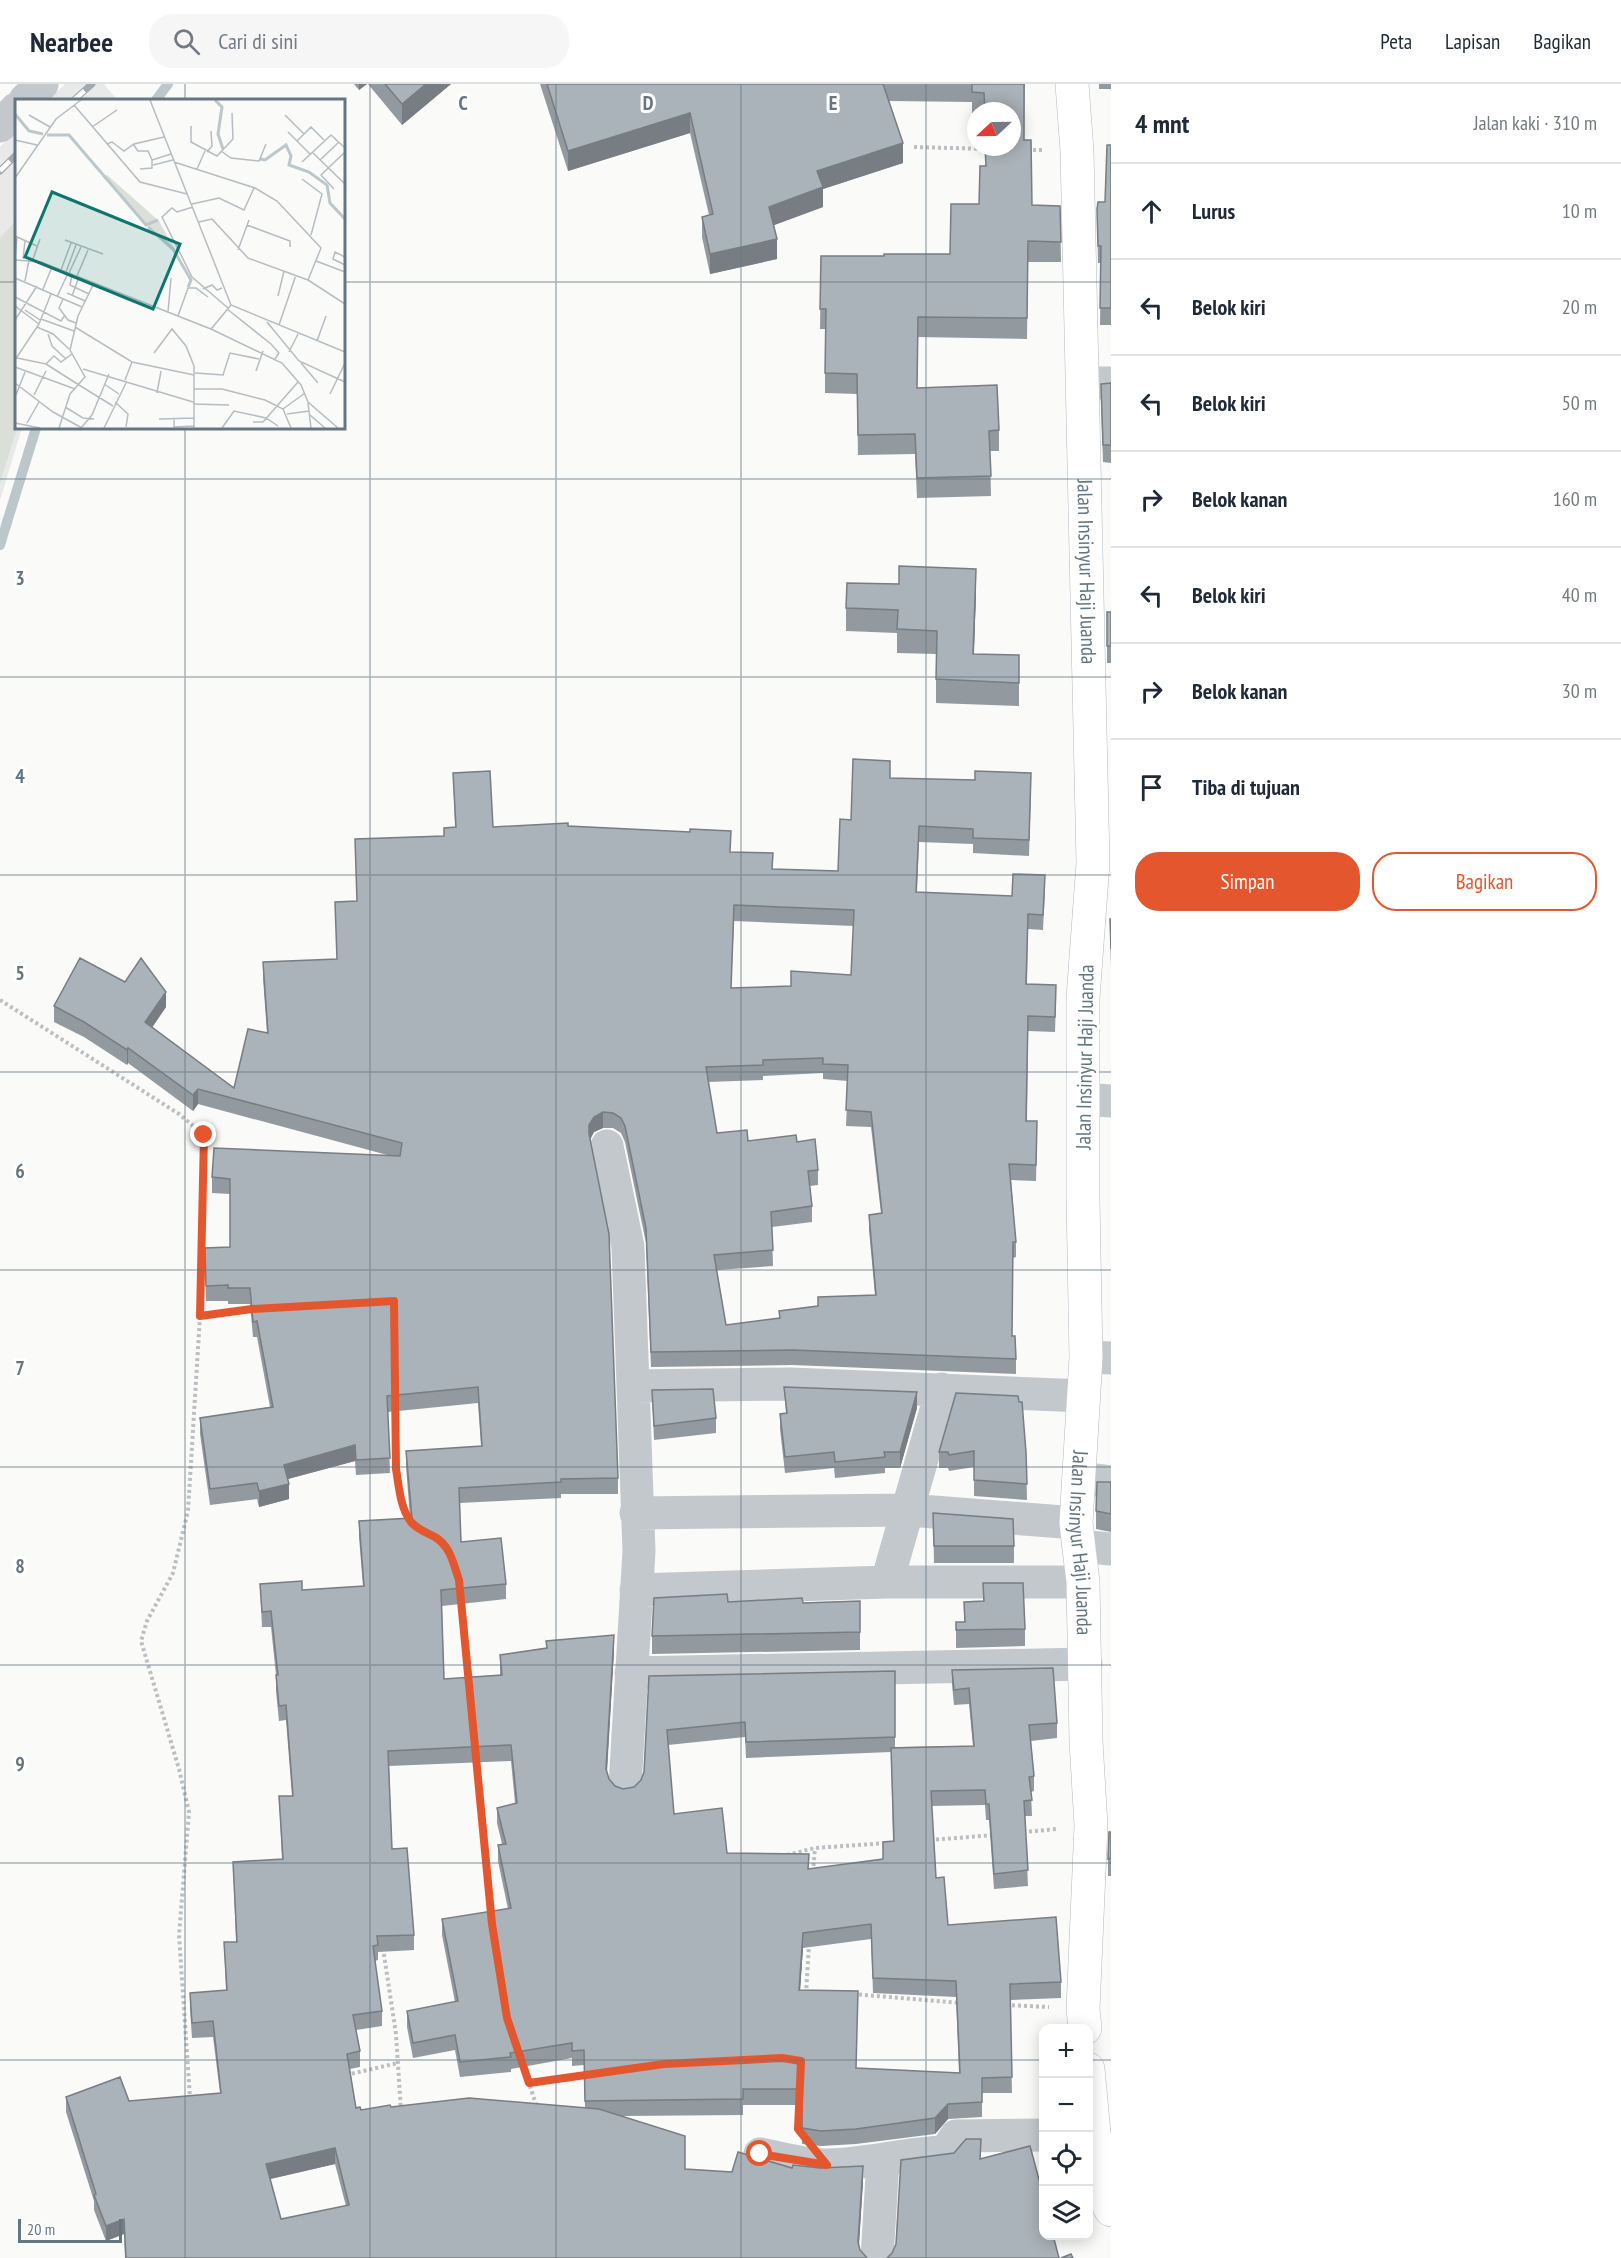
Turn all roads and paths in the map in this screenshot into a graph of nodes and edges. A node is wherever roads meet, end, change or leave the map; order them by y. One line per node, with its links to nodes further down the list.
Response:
1 (42, 84): 3 (street)
2 (1072, 84): 9 (main road, Jalan Insinyur Haji Juanda)
3 (27, 99)
4 (15, 110): 5 (street)
5 (0, 126)
6 (914, 147): 7 (path)
7 (967, 148)
8 (1021, 150): 9 (path)
9 (1077, 151): 10 (main road, Jalan Insinyur Haji Juanda)
10 (1096, 383): 12 (main road, Jalan Insinyur Haji Juanda)
11 (0, 1000): 15 (path)
12 (1097, 1100): 16 (main road, Jalan Insinyur Haji Juanda)
13 (607, 1146): 17 (street)
14 (264, 1308): 15 (path)
15 (200, 1316): 61 (path)
16 (1099, 1357): 19 (main road, Jalan Insinyur Haji Juanda)
17 (634, 1386): 18 (street); 23 (street)
18 (942, 1389): 19 (street); 22 (street)
19 (1084, 1396): 21 (main road, Jalan Insinyur Haji Juanda)
20 (395, 1402): 24 (path)
21 (1095, 1480): 25 (main road, Jalan Insinyur Haji Juanda)
22 (908, 1510): 23 (street); 25 (street); 27 (street)
23 (636, 1513): 30 (street)
24 (418, 1529)
25 (1077, 1535): 26 (street); 28 (main road, Jalan Insinyur Haji Juanda)
26 (1111, 1549)
27 (887, 1582): 28 (street); 30 (street)
28 (1083, 1582): 31 (main road, Jalan Insinyur Haji Juanda)
29 (460, 1590): 33 (path)
30 (636, 1590): 32 (street)
31 (1086, 1664): 32 (street); 36 (main road, Jalan Insinyur Haji Juanda)
32 (631, 1672): 35 (street)
33 (470, 1688)
34 (476, 1747): 44 (path)
35 (625, 1786)
36 (1098, 1821): 37 (path); 53 (main road, Jalan Insinyur Haji Juanda)
37 (1012, 1833)
38 (1000, 1834): 39 (path)
39 (920, 1841)
40 (897, 1843): 41 (path)
41 (814, 1848): 42 (path); 43 (path)
42 (783, 1856)
43 (812, 1884)
44 (492, 1924)
45 (382, 1942): 55 (path)
46 (809, 1943): 47 (path)
47 (806, 1990): 48 (path); 50 (path)
48 (817, 1991)
49 (851, 1994): 51 (path)
50 (805, 1999)
51 (962, 2003)
52 (995, 2005): 53 (path)
53 (1084, 2019)
54 (522, 2061): 59 (path)
55 (398, 2063): 57 (path); 63 (path)
56 (593, 2074): 59 (path)
57 (340, 2076)
58 (1089, 2078): 64 (main road)
59 (529, 2083): 62 (path)
60 (800, 2095): 69 (path)
61 (190, 2100)
62 (538, 2111)
63 (402, 2120)
64 (1091, 2132)
65 (1039, 2135): 68 (street)
66 (1093, 2140): 70 (main road)
67 (760, 2154): 69 (street)
68 (883, 2160): 69 (street); 71 (street)
69 (827, 2165)
70 (1110, 2204)
71 (877, 2258)

